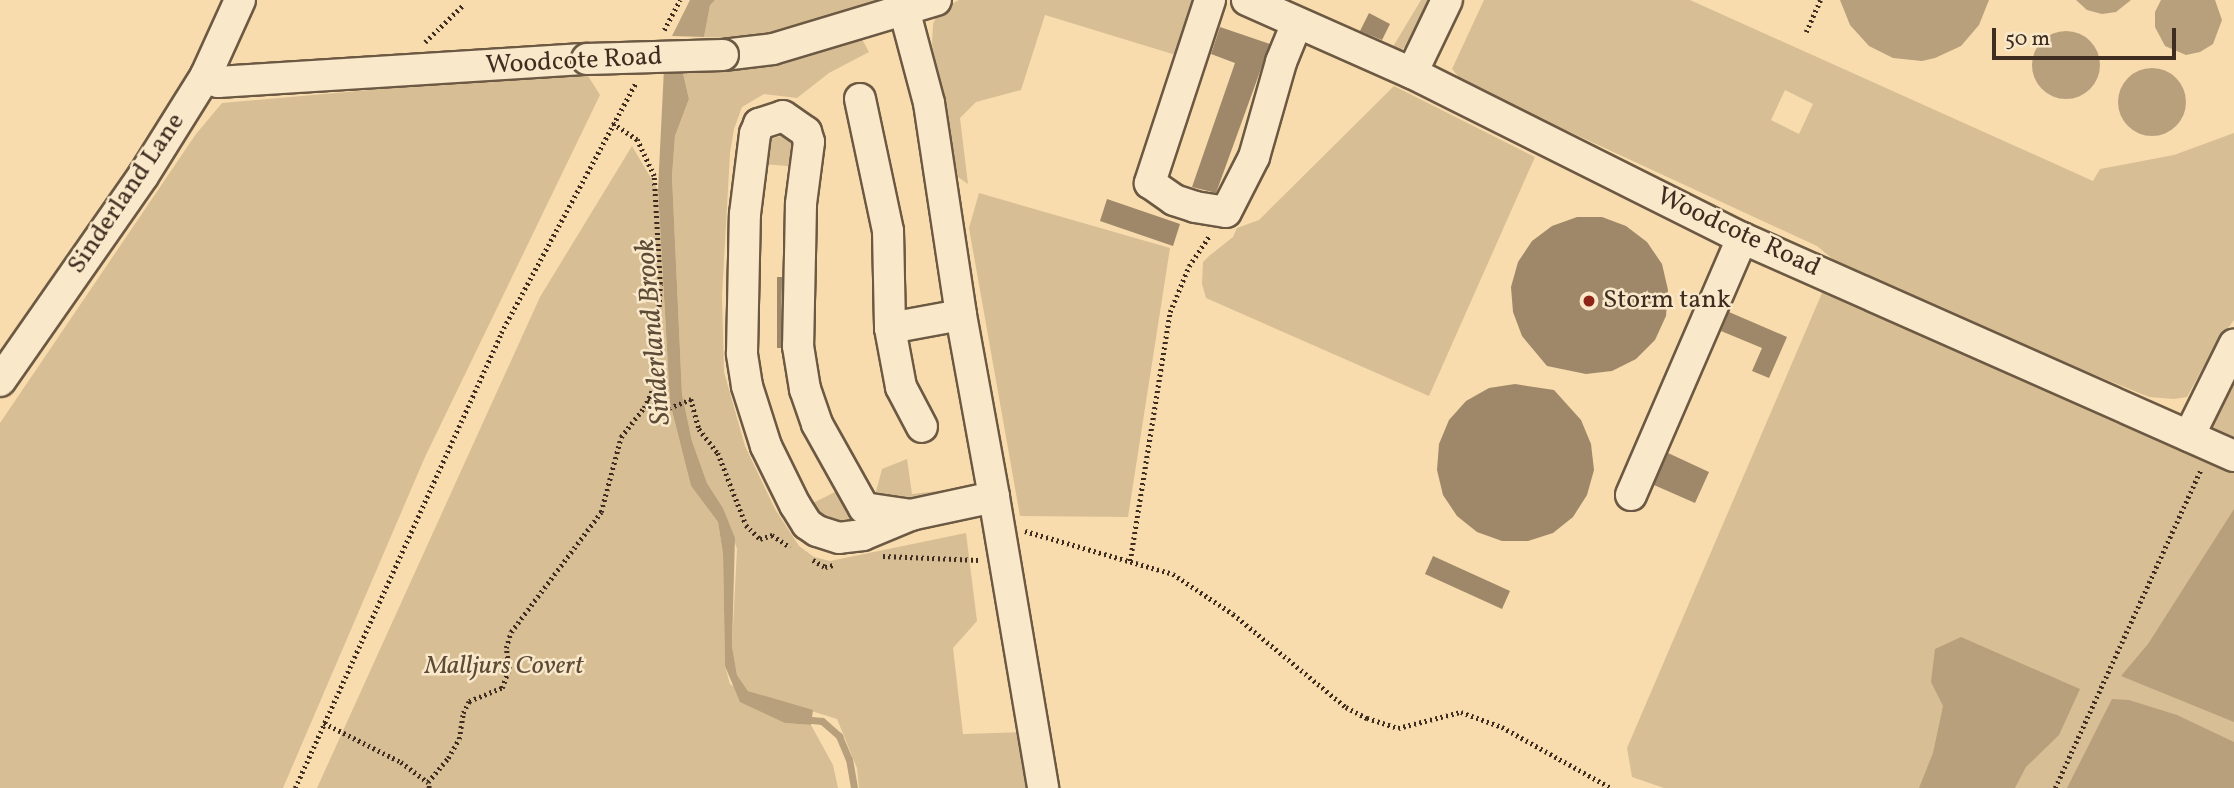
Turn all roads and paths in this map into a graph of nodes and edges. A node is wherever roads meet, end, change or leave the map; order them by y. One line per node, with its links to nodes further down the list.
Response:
1 (240, 0): 15 (street, Sinderland Lane)
2 (680, 0): 12 (path)
3 (936, 0): 9 (street, Woodcote Road)
4 (1210, 0): 19 (street)
5 (1247, 0): 10 (street, Woodcote Road)
6 (1447, 0): 14 (street)
7 (1820, 0): 11 (path)
8 (462, 6): 13 (path)
9 (904, 9): 13 (street, Woodcote Road, bridge); 21 (street)
10 (1297, 23): 14 (street, Woodcote Road); 19 (street)
11 (1805, 32)
12 (662, 34)
13 (420, 71): 15 (street, Woodcote Road)
14 (1412, 73): 20 (street, Woodcote Road)
15 (206, 75): 24 (street, Sinderland Lane)
16 (638, 79): 18 (path)
17 (860, 99): 22 (street)
18 (613, 124): 25 (path); 35 (path)
19 (1226, 212): 34 (path)
20 (1742, 238): 28 (street, Woodcote Road); 30 (street)
21 (961, 315): 22 (street); 31 (street)
22 (890, 328): 27 (street)
23 (2234, 345): 28 (street)
24 (0, 381)
25 (649, 399): 26 (path); 36 (path)
26 (691, 399)
27 (922, 427)
28 (2197, 439): 29 (street, Woodcote Road); 40 (path)
29 (2234, 456)
30 (1631, 495)
31 (994, 497): 32 (street); 33 (street)
32 (911, 515): 32 (street)
33 (1000, 528): 34 (path); 38 (street)
34 (1130, 561): 39 (path)
35 (324, 723): 36 (path); 37 (path)
36 (429, 785)
37 (295, 788)
38 (1043, 788)
39 (1611, 788)
40 (2055, 788)

